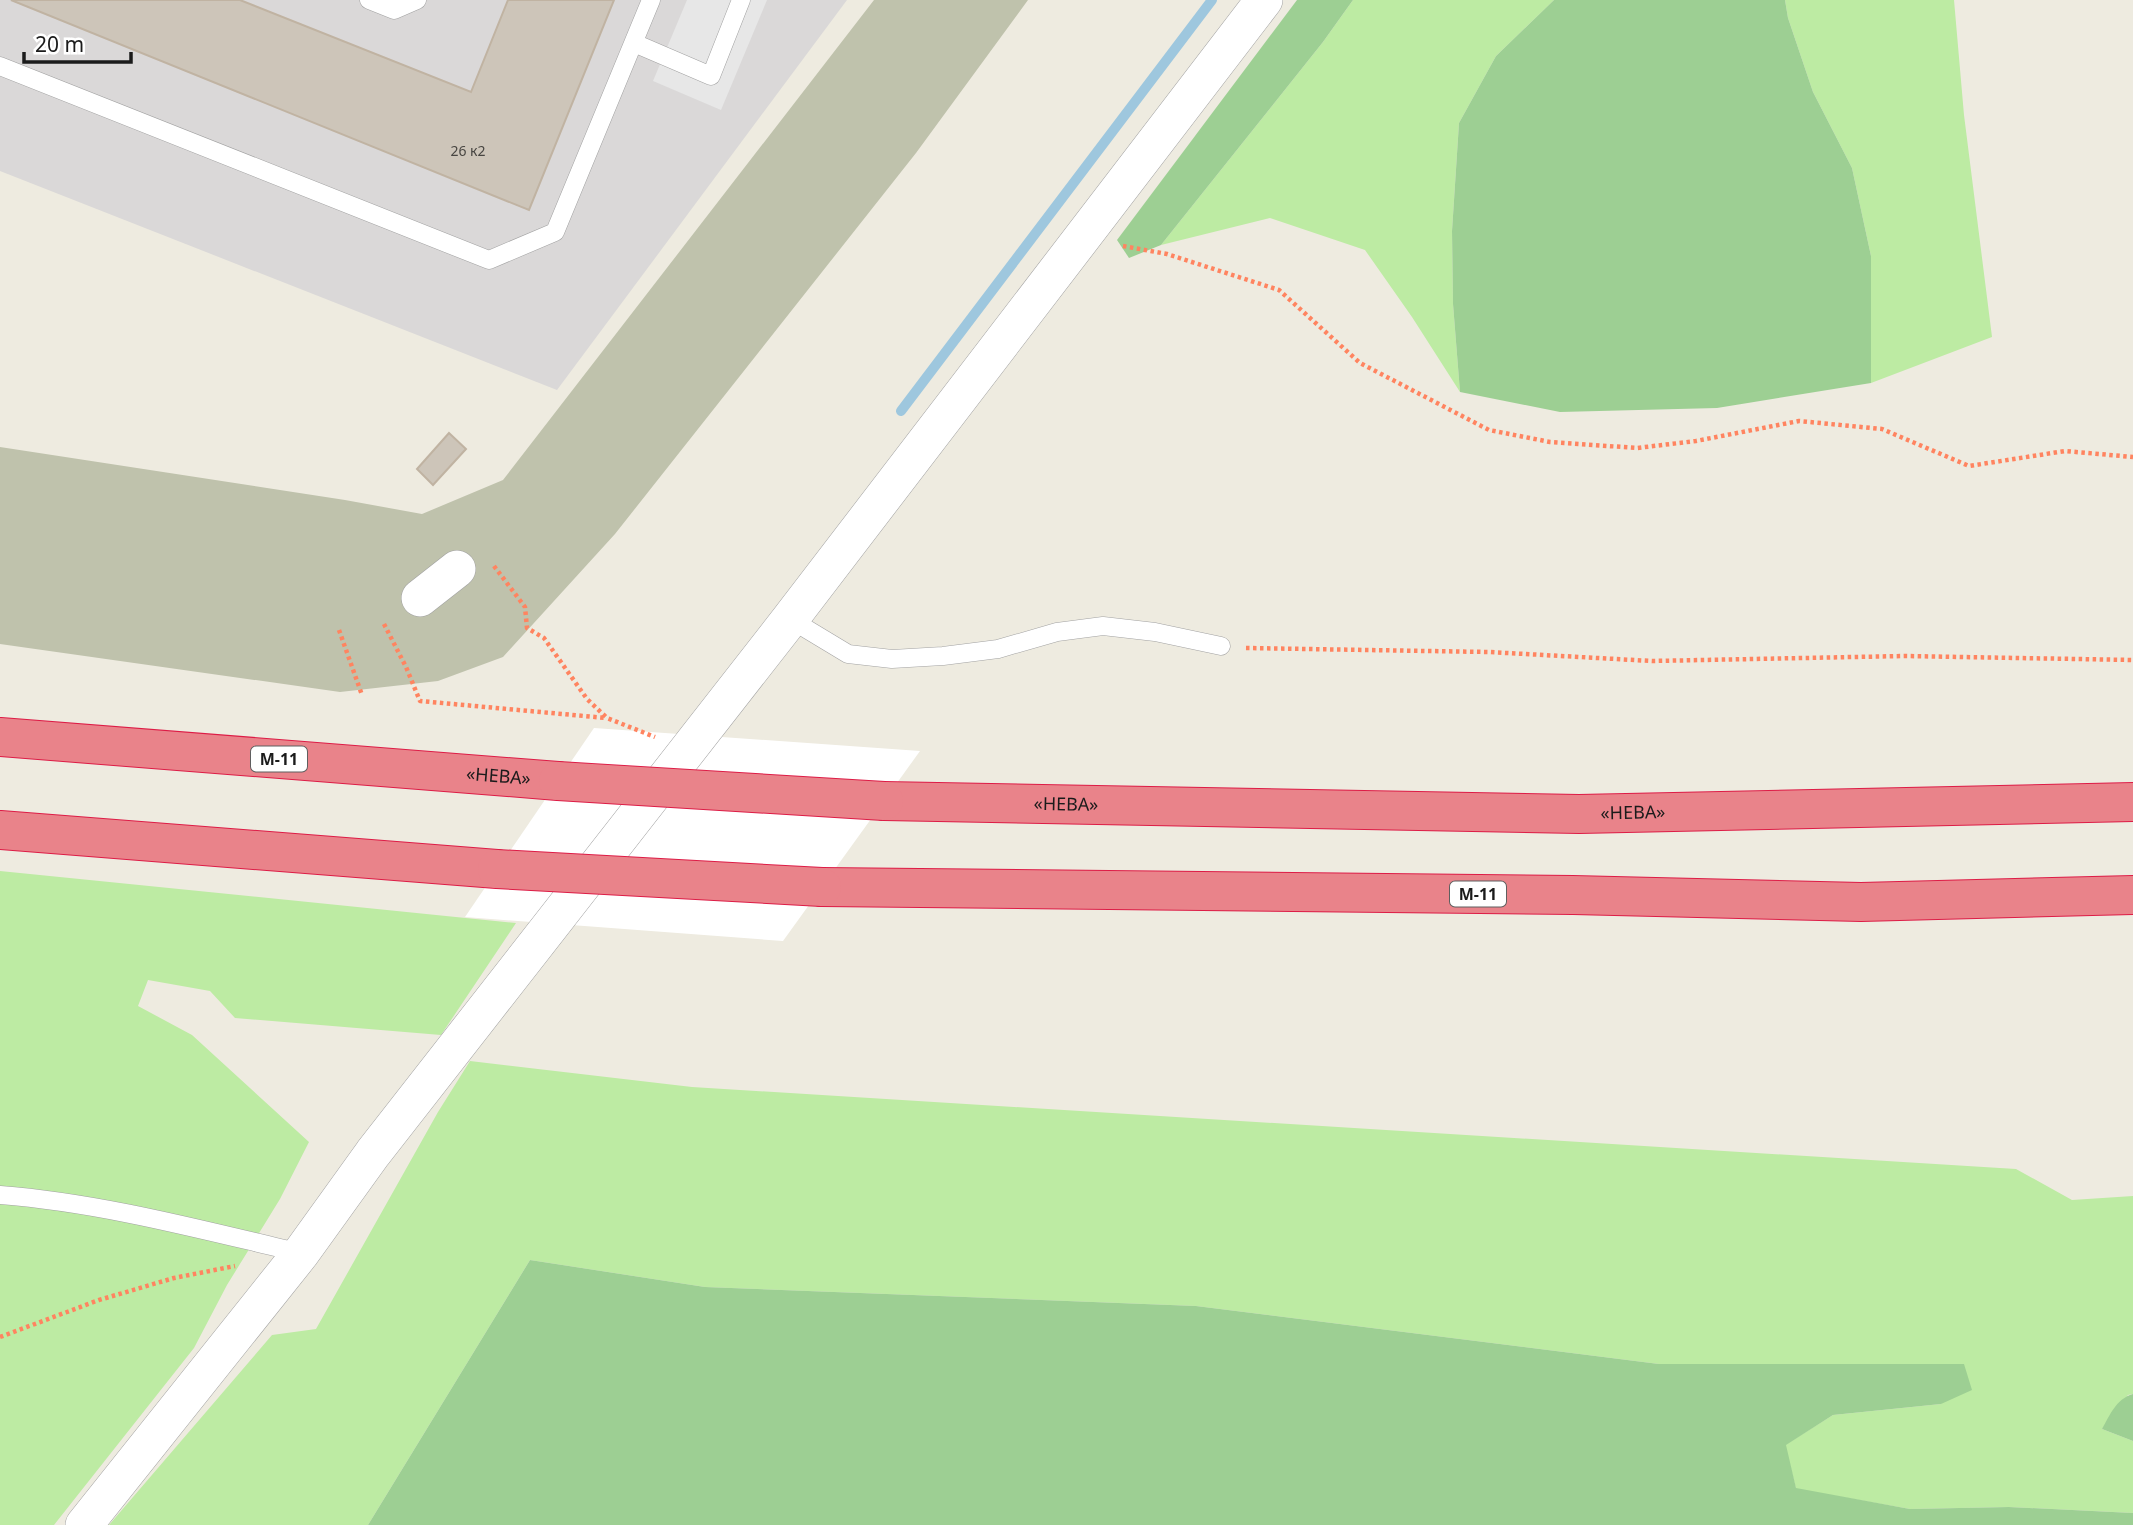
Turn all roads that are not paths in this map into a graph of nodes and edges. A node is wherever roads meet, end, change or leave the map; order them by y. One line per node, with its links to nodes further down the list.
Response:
1 (369, 0): 2 (lane)
2 (417, 0)
3 (652, 0): 6 (lane)
4 (741, 0): 6 (lane)
5 (1264, 0): 10 (street)
6 (634, 43): 7 (lane)
7 (0, 66)
8 (474, 565): 9 (street)
9 (420, 598)
10 (790, 619): 11 (lane); 17 (street)
11 (1221, 646)
12 (0, 737): 13 (highway, «НЕВА» / М-11, bridge)
13 (2133, 802)
14 (0, 831): 15 (highway, М-11, bridge)
15 (2133, 895)
16 (0, 1195): 17 (lane)
17 (301, 1253): 18 (street)
18 (84, 1525)

